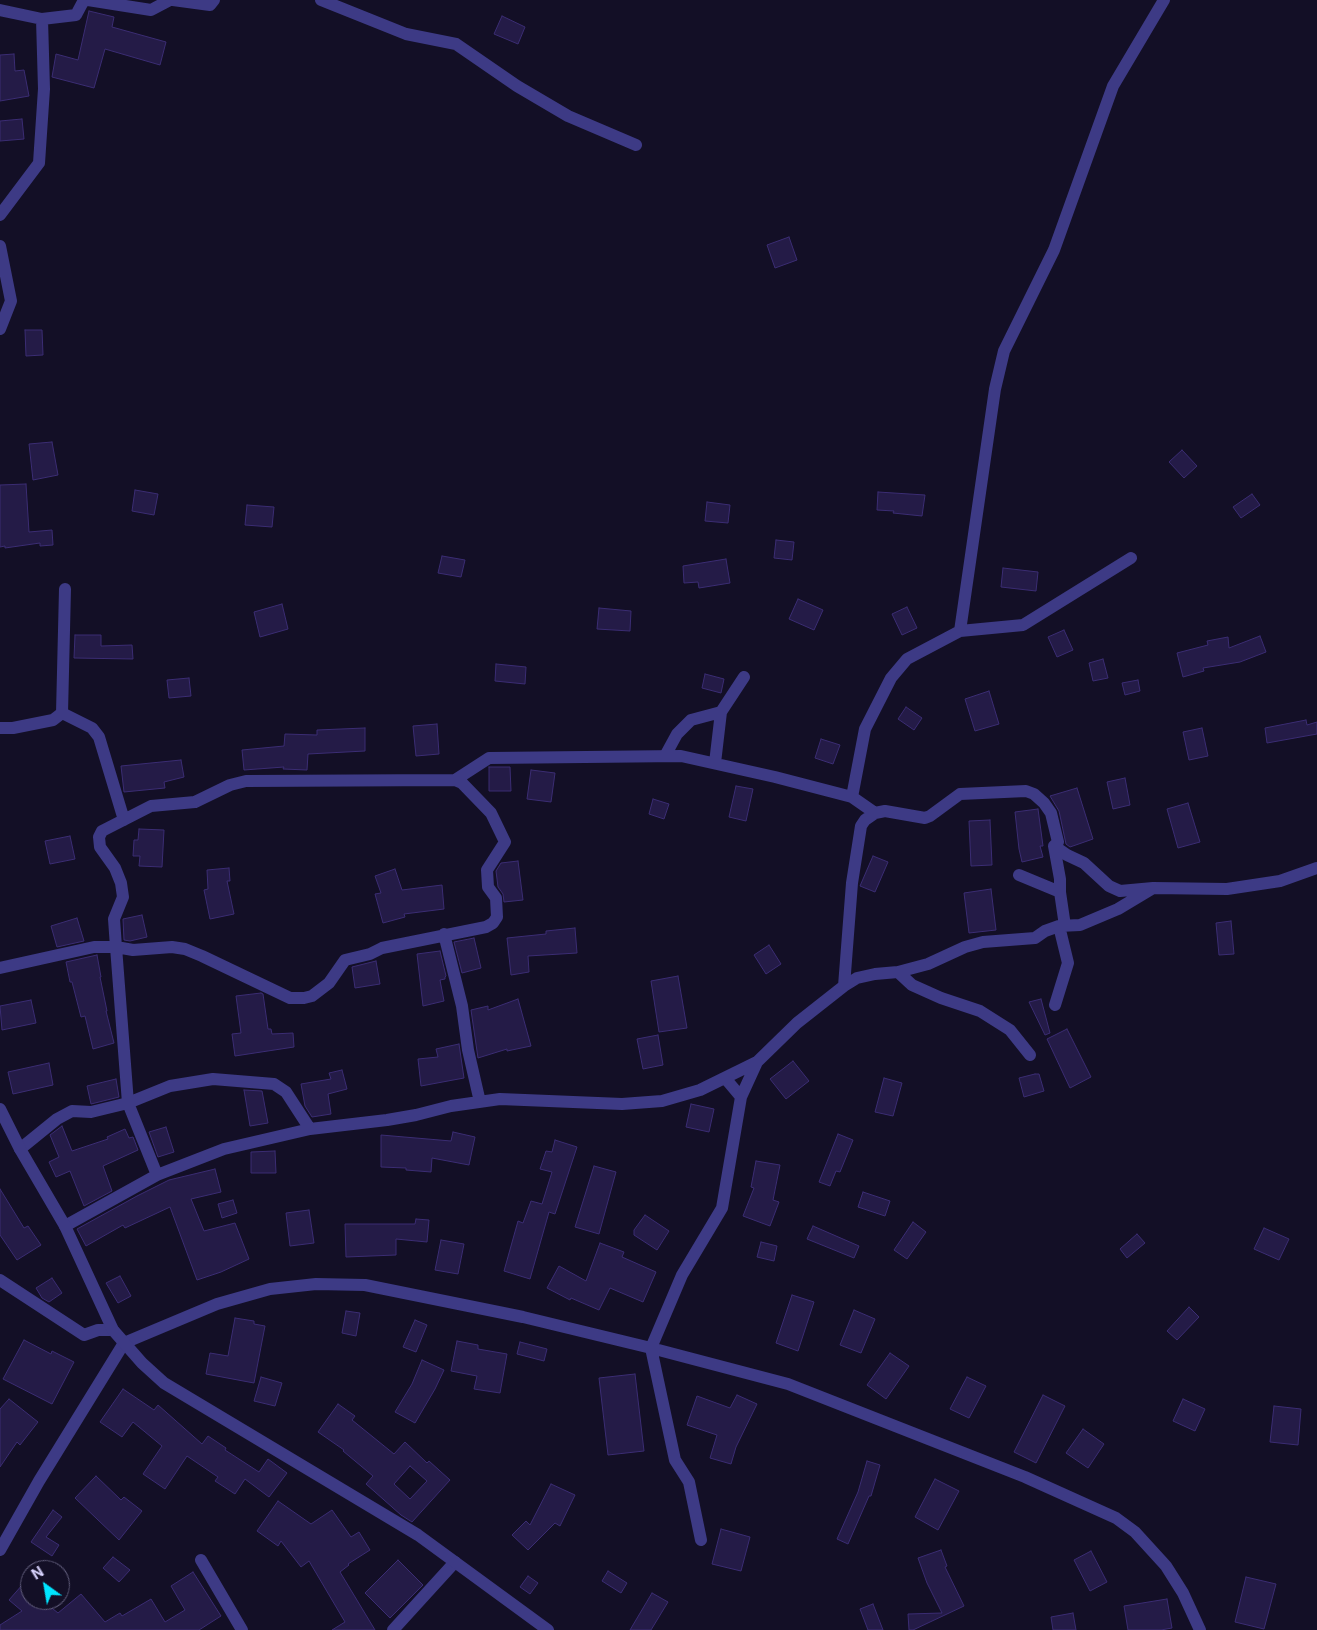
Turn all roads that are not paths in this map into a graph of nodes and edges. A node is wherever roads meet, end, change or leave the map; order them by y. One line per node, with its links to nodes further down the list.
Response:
1 (84, 0): 8 (street)
2 (88, 0): 3 (street)
3 (171, 0): 4 (street)
4 (214, 0)
5 (321, 0): 9 (street)
6 (1164, 0): 15 (street)
7 (0, 10): 8 (street)
8 (42, 19): 10 (street)
9 (636, 145)
10 (0, 215)
11 (0, 246): 12 (street)
12 (0, 329)
13 (1131, 558): 15 (street)
14 (65, 589): 18 (street)
15 (960, 631): 23 (street)
16 (744, 677): 17 (street)
17 (721, 712): 20 (street); 21 (street)
18 (62, 714): 19 (street); 25 (street)
19 (0, 728)
20 (665, 756): 21 (street); 22 (street)
21 (715, 764): 23 (street)
22 (455, 780): 25 (street); 32 (street)
23 (852, 797): 24 (street)
24 (875, 813): 26 (street); 36 (street)
25 (124, 820): 33 (street)
26 (1054, 846): 29 (street); 30 (street)
27 (1317, 868): 29 (street)
28 (1019, 875): 30 (street)
29 (1153, 888): 31 (street)
30 (1060, 892): 31 (street)
31 (1062, 926): 35 (street); 37 (street)
32 (444, 934): 33 (street); 42 (street)
33 (116, 947): 34 (street); 43 (street)
34 (0, 968)
35 (898, 972): 36 (street); 38 (street)
36 (844, 986): 39 (street)
37 (1055, 1005)
38 (1030, 1055)
39 (757, 1062): 40 (street); 41 (street)
40 (725, 1078): 41 (street); 42 (street)
41 (740, 1097): 52 (street)
42 (480, 1102): 45 (street)
43 (128, 1103): 45 (street); 46 (street); 47 (street)
44 (0, 1109): 46 (street)
45 (310, 1129): 47 (street)
46 (20, 1149): 48 (street)
47 (157, 1175): 48 (street)
48 (65, 1226): 50 (street)
49 (0, 1280): 50 (street)
50 (113, 1330): 51 (street)
51 (124, 1343): 52 (street); 54 (street); 56 (street)
52 (651, 1348): 53 (street); 60 (street)
53 (701, 1540)
54 (0, 1550)
55 (201, 1560): 57 (street)
56 (455, 1562): 58 (street); 59 (street)
57 (242, 1630)
58 (393, 1630)
59 (548, 1630)
60 (1200, 1630)

